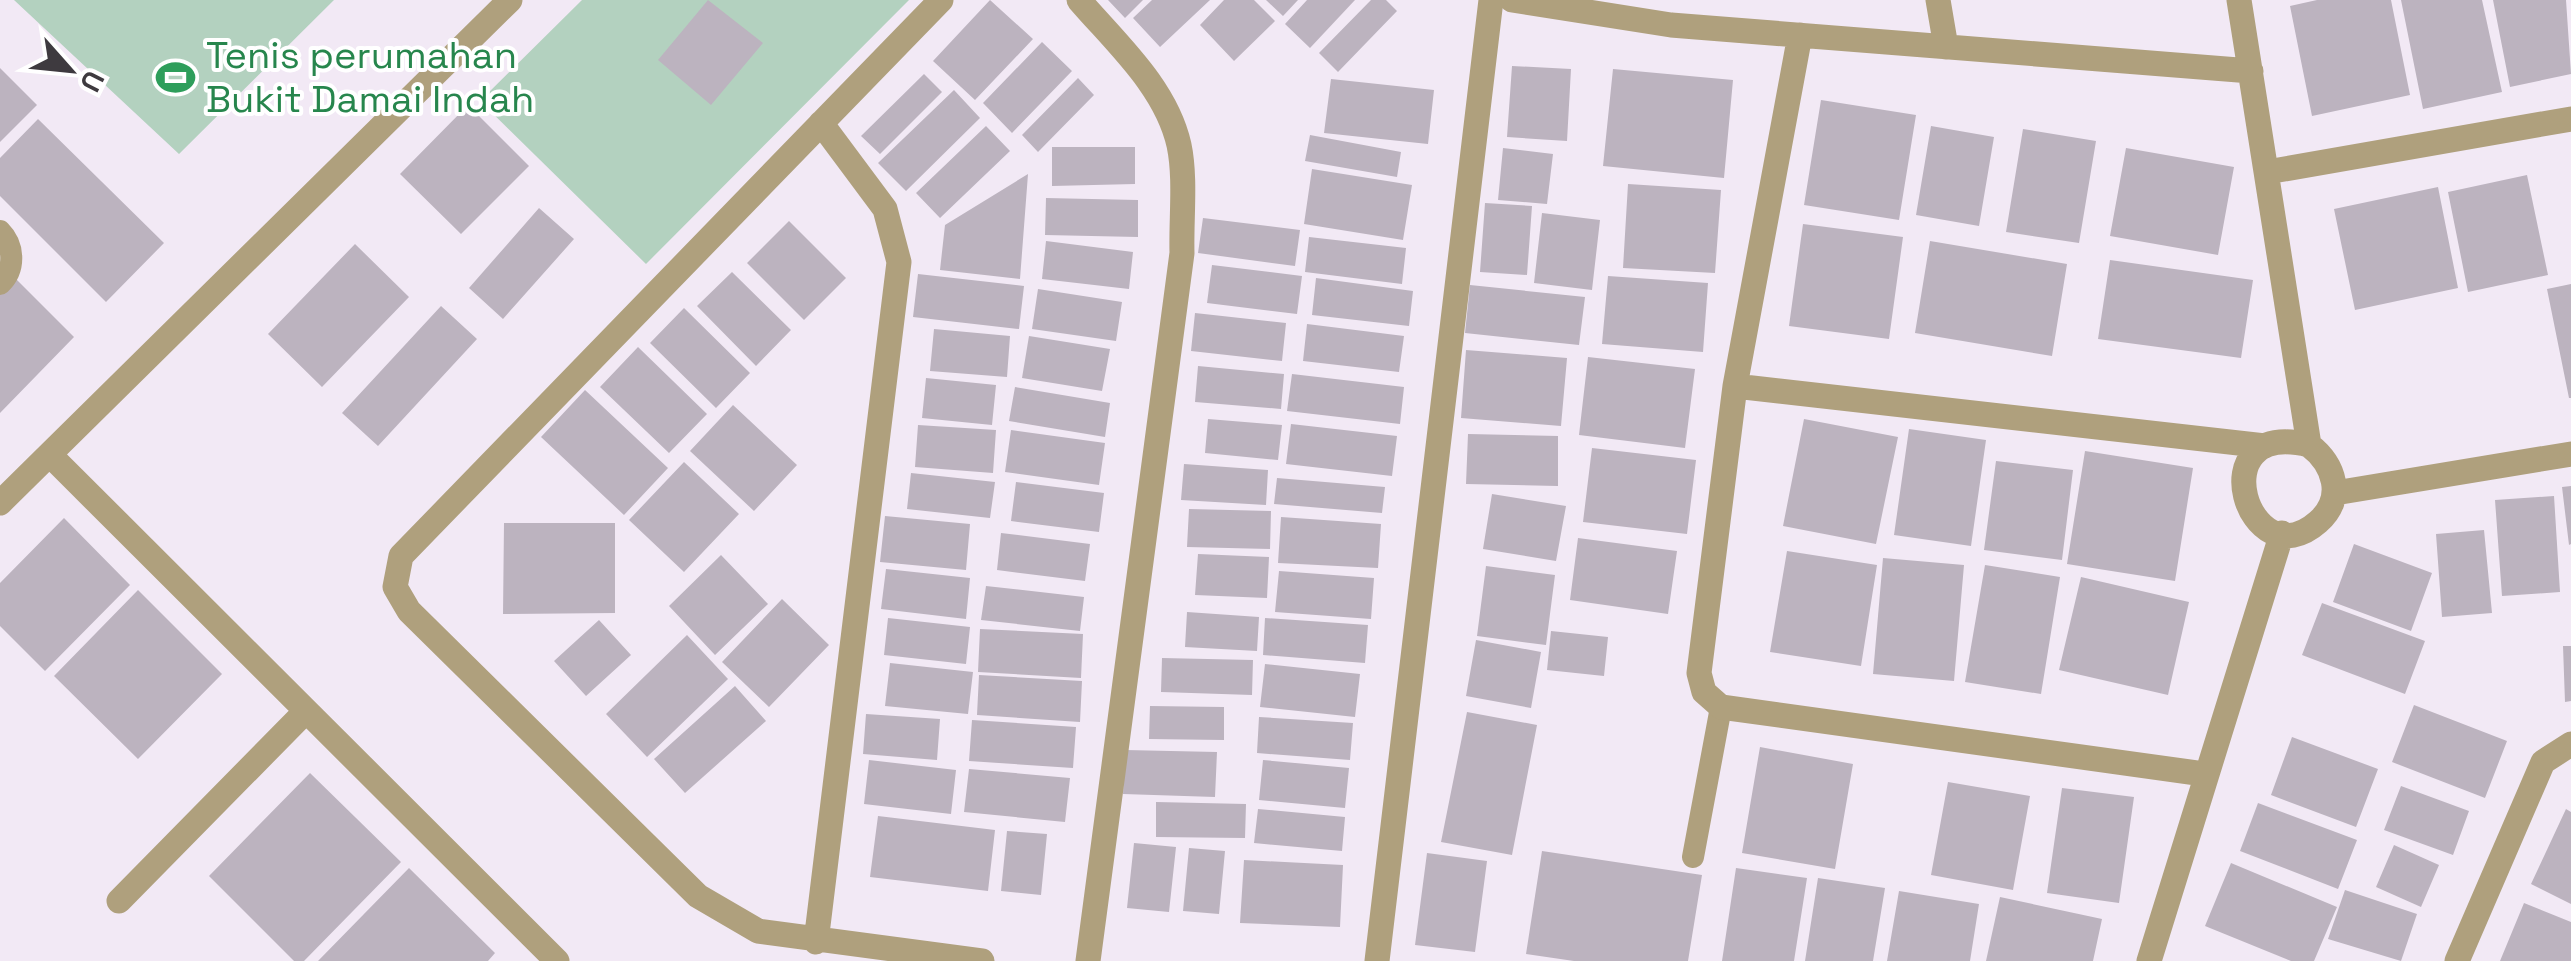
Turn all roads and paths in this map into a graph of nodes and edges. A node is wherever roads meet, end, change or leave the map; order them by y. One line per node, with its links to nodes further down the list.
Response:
1 (510, 0): 20 (street)
2 (941, 0): 12 (street)
3 (1079, 0): 33 (street)
4 (1492, 0): 34 (street)
5 (1512, 0): 8 (street)
6 (1938, 0): 9 (street)
7 (2239, 0): 10 (street)
8 (1800, 36): 9 (street); 16 (street)
9 (1946, 47): 10 (street)
10 (2250, 71): 13 (street)
11 (2571, 119): 13 (street)
12 (822, 123): 30 (street); 30 (street)
13 (2267, 172): 17 (street)
14 (0, 230): 15 (lane)
15 (0, 284)
16 (1736, 386): 18 (street); 24 (street)
17 (2310, 444): 18 (street); 21 (street)
18 (2265, 446): 23 (street)
19 (2571, 454): 21 (street)
20 (50, 456): 22 (street); 25 (street)
21 (2335, 493): 23 (street)
22 (0, 503)
23 (2282, 534): 27 (street)
24 (1722, 707): 27 (street); 28 (lane)
25 (306, 712): 29 (street); 31 (street)
26 (2571, 744): 36 (street)
27 (2204, 774): 35 (street)
28 (1693, 857)
29 (120, 901)
30 (816, 942): 32 (street)
31 (556, 961)
32 (982, 961)
33 (1088, 961)
34 (1377, 961)
35 (2150, 961)
36 (2457, 961)

